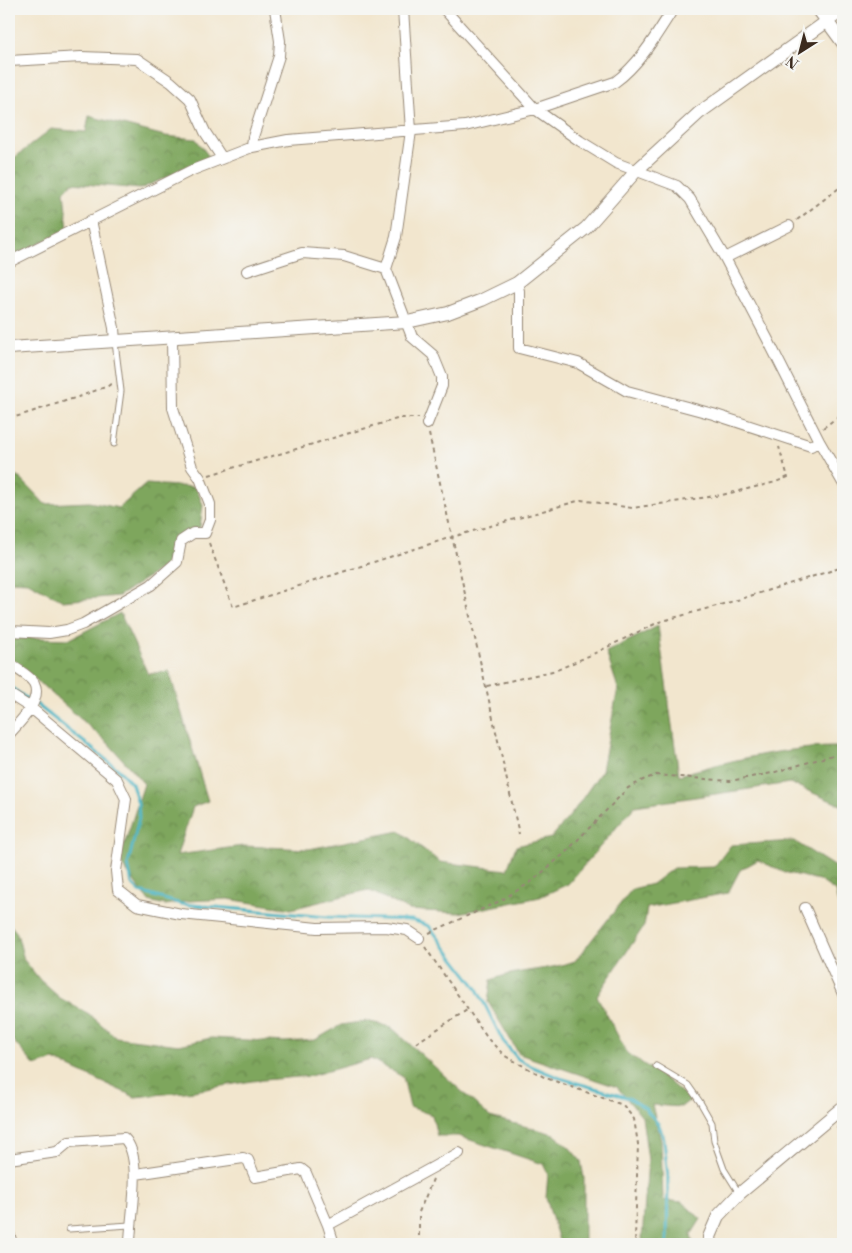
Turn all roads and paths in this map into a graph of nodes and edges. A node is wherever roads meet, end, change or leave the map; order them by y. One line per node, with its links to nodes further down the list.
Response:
1 (275, 9): 12 (street)
2 (403, 9): 11 (street)
3 (444, 9): 10 (street)
4 (673, 9): 10 (street)
5 (818, 9): 7 (street)
6 (843, 10): 7 (street)
7 (827, 22): 8 (street); 14 (street)
8 (843, 43)
9 (9, 61): 13 (street)
10 (535, 109): 11 (street); 14 (street)
11 (411, 131): 12 (street); 20 (street)
12 (252, 147): 13 (street)
13 (222, 158): 16 (street)
14 (638, 170): 18 (street); 22 (street)
15 (843, 185): 17 (path)
16 (91, 220): 19 (street); 25 (street)
17 (789, 226): 18 (street)
18 (725, 258): 32 (street)
19 (9, 262)
20 (386, 268): 21 (street); 23 (street)
21 (247, 271)
22 (517, 283): 23 (street); 31 (street)
23 (407, 322): 24 (street); 30 (street)
24 (172, 338): 25 (street); 34 (street)
25 (115, 342): 26 (street); 27 (lane)
26 (9, 348)
27 (120, 377): 29 (path); 33 (lane)
28 (843, 413): 32 (path)
29 (9, 419)
30 (429, 421): 34 (path); 37 (path)
31 (781, 436): 32 (street); 37 (path)
32 (817, 438): 35 (street)
33 (114, 444)
34 (200, 478): 36 (street)
35 (843, 483)
36 (205, 533): 37 (path); 39 (street)
37 (452, 537): 41 (path)
38 (843, 567): 41 (path)
39 (9, 631)
40 (9, 663): 43 (street)
41 (487, 686): 46 (path)
42 (9, 694): 43 (street)
43 (32, 708): 44 (street); 48 (street)
44 (9, 734)
45 (843, 752): 48 (path)
46 (520, 834)
47 (805, 908): 49 (street)
48 (419, 938): 50 (path)
49 (843, 994)
50 (467, 1010): 51 (path); 69 (path)
51 (416, 1043)
52 (656, 1066): 60 (lane)
53 (843, 1107): 54 (street)
54 (832, 1117): 55 (path); 60 (street)
55 (843, 1140)
56 (459, 1154): 58 (street)
57 (9, 1159): 59 (street)
58 (438, 1166): 61 (street); 68 (path)
59 (136, 1174): 61 (street); 62 (street)
60 (739, 1194): 70 (street)
61 (328, 1225): 67 (street)
62 (130, 1226): 63 (lane); 66 (street)
63 (68, 1229)
64 (9, 1233): 65 (street)
65 (12, 1244)
66 (130, 1244)
67 (334, 1244)
68 (419, 1244)
69 (637, 1244)
70 (710, 1244)

